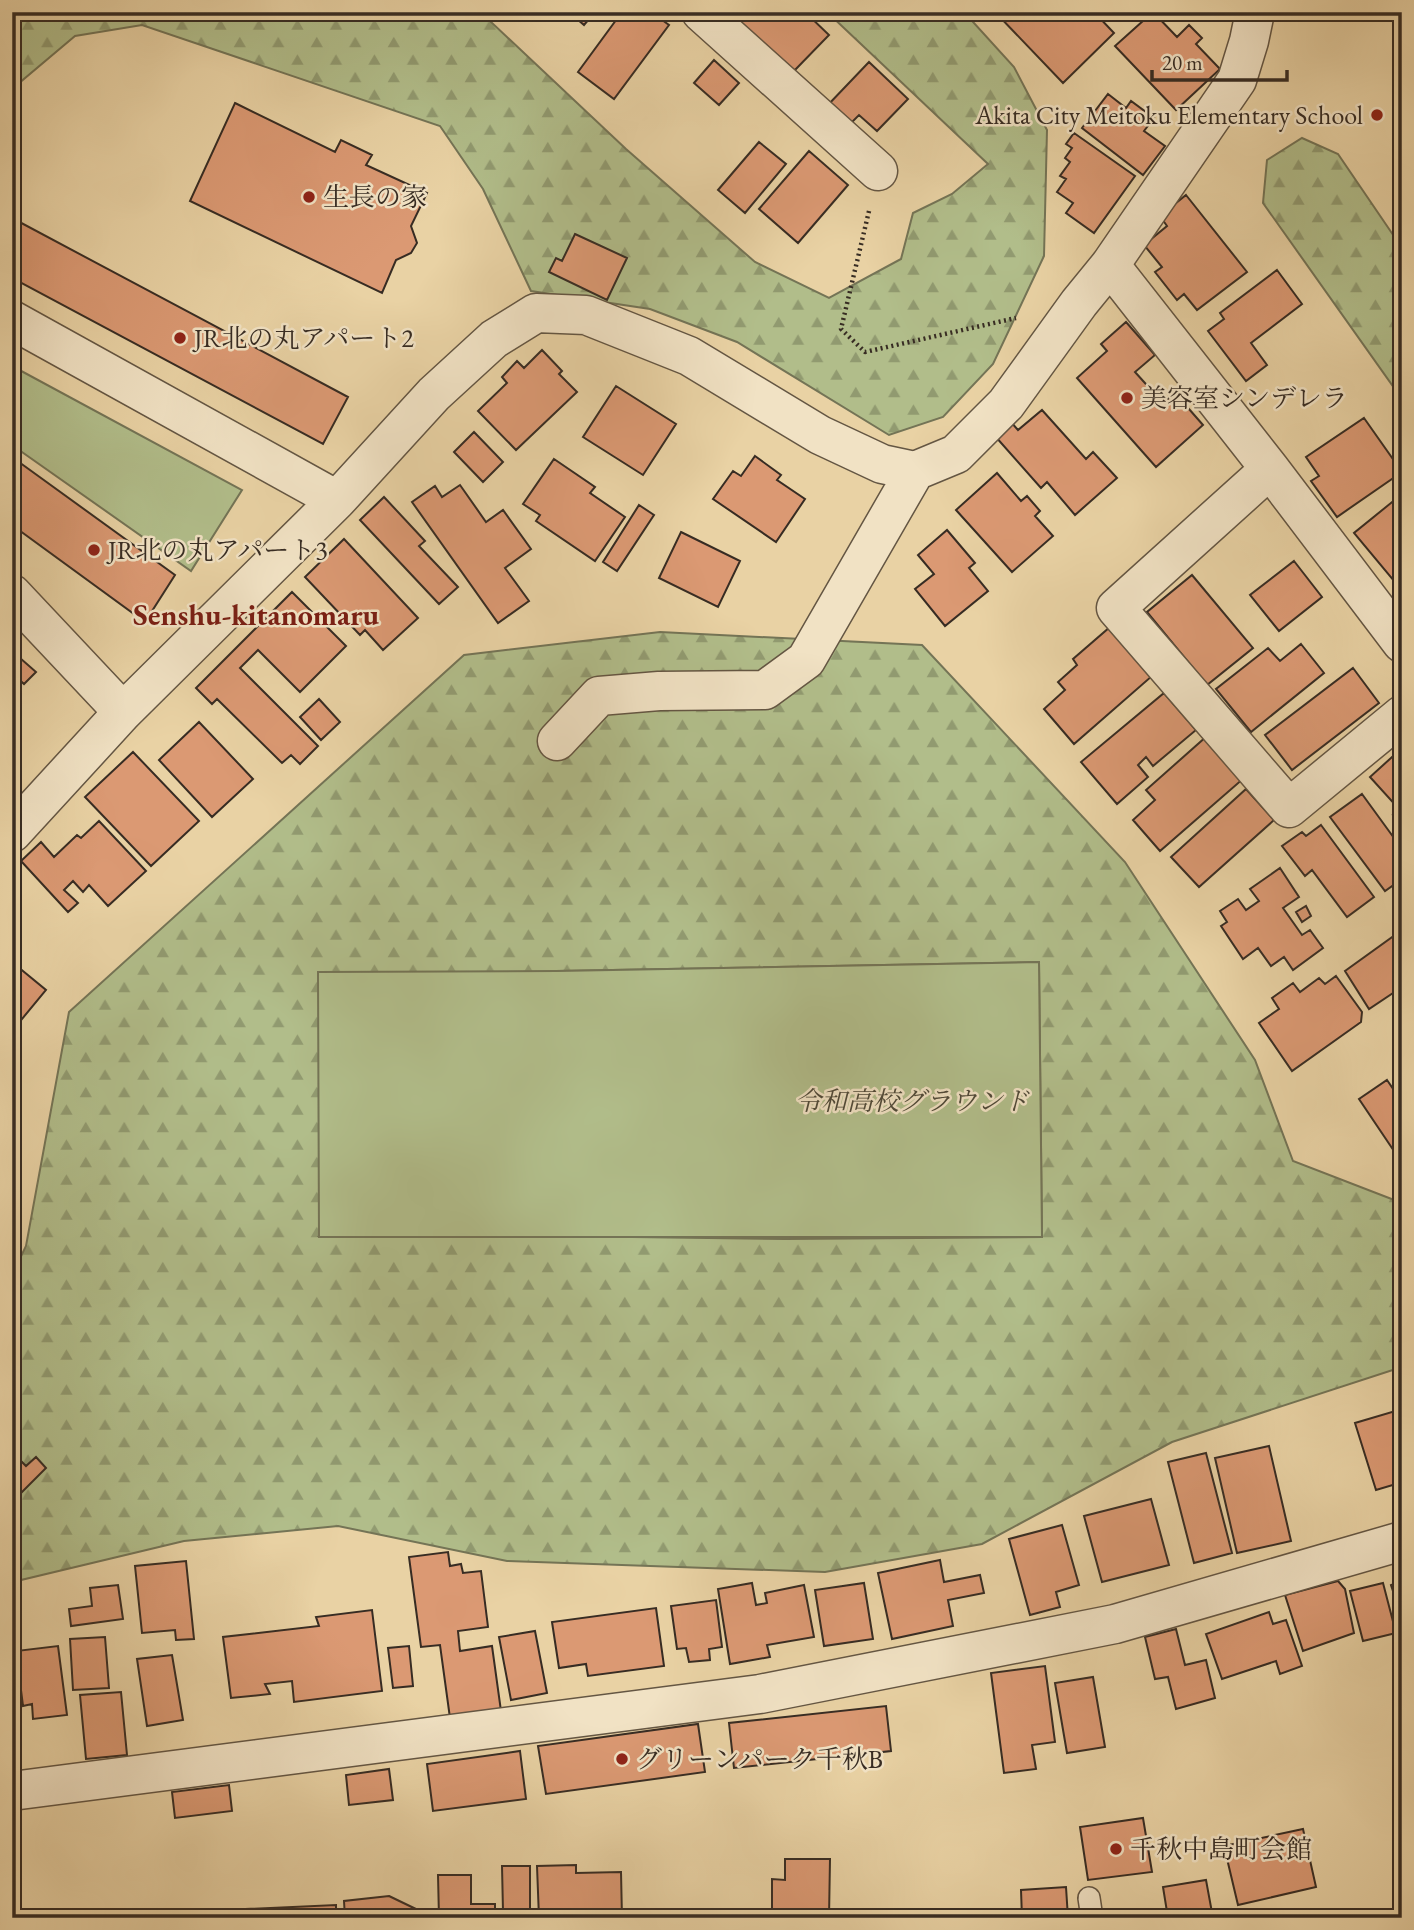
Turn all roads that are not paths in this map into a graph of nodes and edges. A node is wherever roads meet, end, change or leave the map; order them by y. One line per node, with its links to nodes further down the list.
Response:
1 (701, 12): 3 (street)
2 (1255, 12): 4 (street)
3 (878, 171)
4 (1110, 265): 6 (street); 7 (street)
5 (12, 320): 8 (street)
6 (1270, 469): 10 (street); 12 (street)
7 (915, 471): 8 (street); 13 (street)
8 (337, 500): 11 (street)
9 (12, 594): 11 (street)
10 (1402, 643)
11 (123, 712): 14 (street)
12 (1402, 715)
13 (558, 741)
14 (12, 833)
15 (1402, 1541): 16 (street)
16 (12, 1791)

